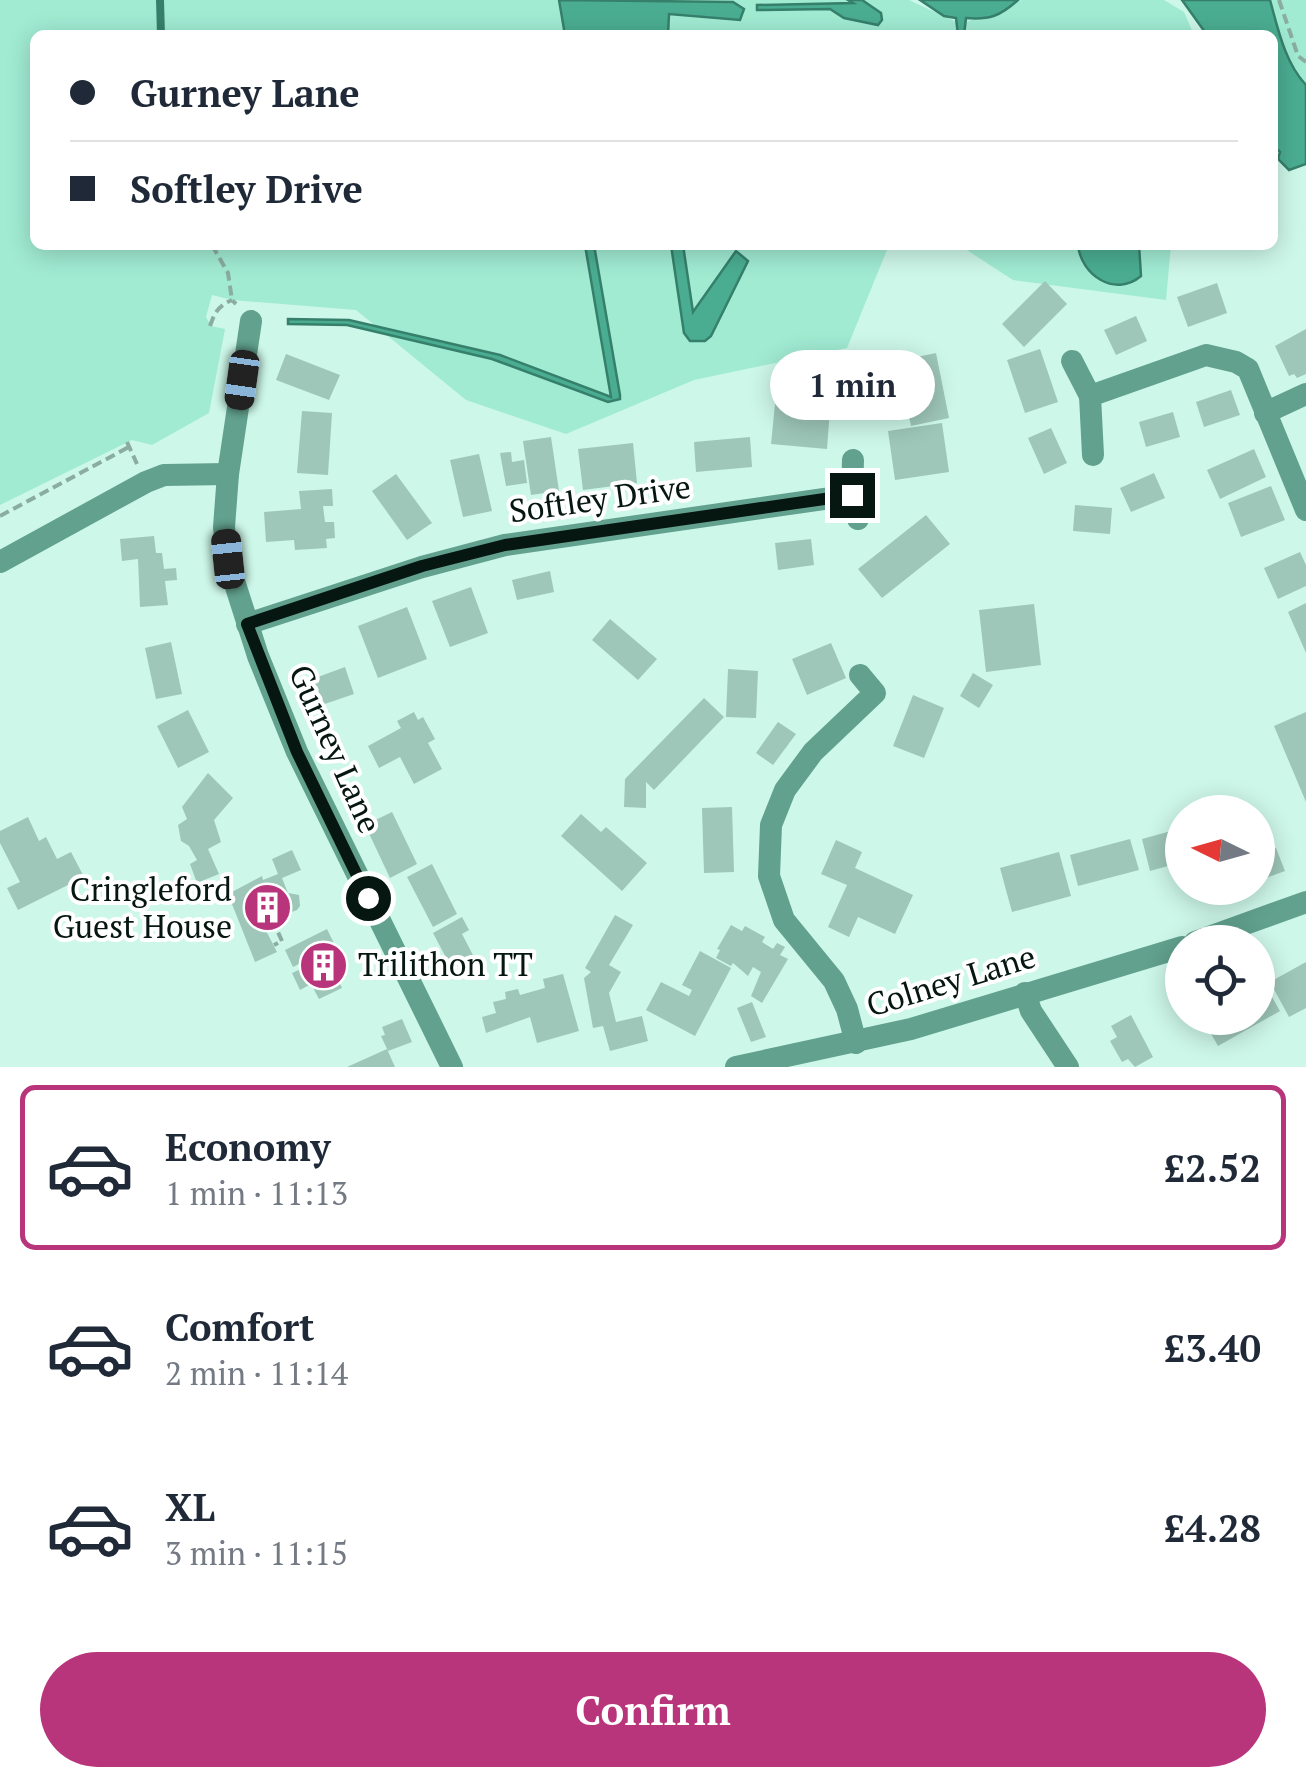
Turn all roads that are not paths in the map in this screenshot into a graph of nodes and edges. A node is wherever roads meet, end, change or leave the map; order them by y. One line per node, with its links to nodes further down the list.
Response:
1 (251, 321): 8 (street, Gurney Lane)
2 (1072, 360): 4 (street)
3 (1306, 394): 5 (street)
4 (1090, 396): 5 (street); 6 (street)
5 (1266, 413): 10 (street)
6 (1094, 455)
7 (853, 460): 9 (street)
8 (228, 474): 12 (street); 13 (street, Gurney Lane)
9 (852, 495): 11 (street); 13 (street, Softley Drive)
10 (1306, 510)
11 (858, 520)
12 (0, 562)
13 (247, 624): 20 (street, Gurney Lane)
14 (860, 675): 19 (street)
15 (1306, 902): 16 (street)
16 (1242, 925)
17 (1165, 952): 18 (street, Colney Lane)
18 (1025, 993): 19 (street, Colney Lane); 22 (street)
19 (856, 1042): 21 (street, Colney Lane)
20 (452, 1067)
21 (736, 1067)
22 (1068, 1067)

